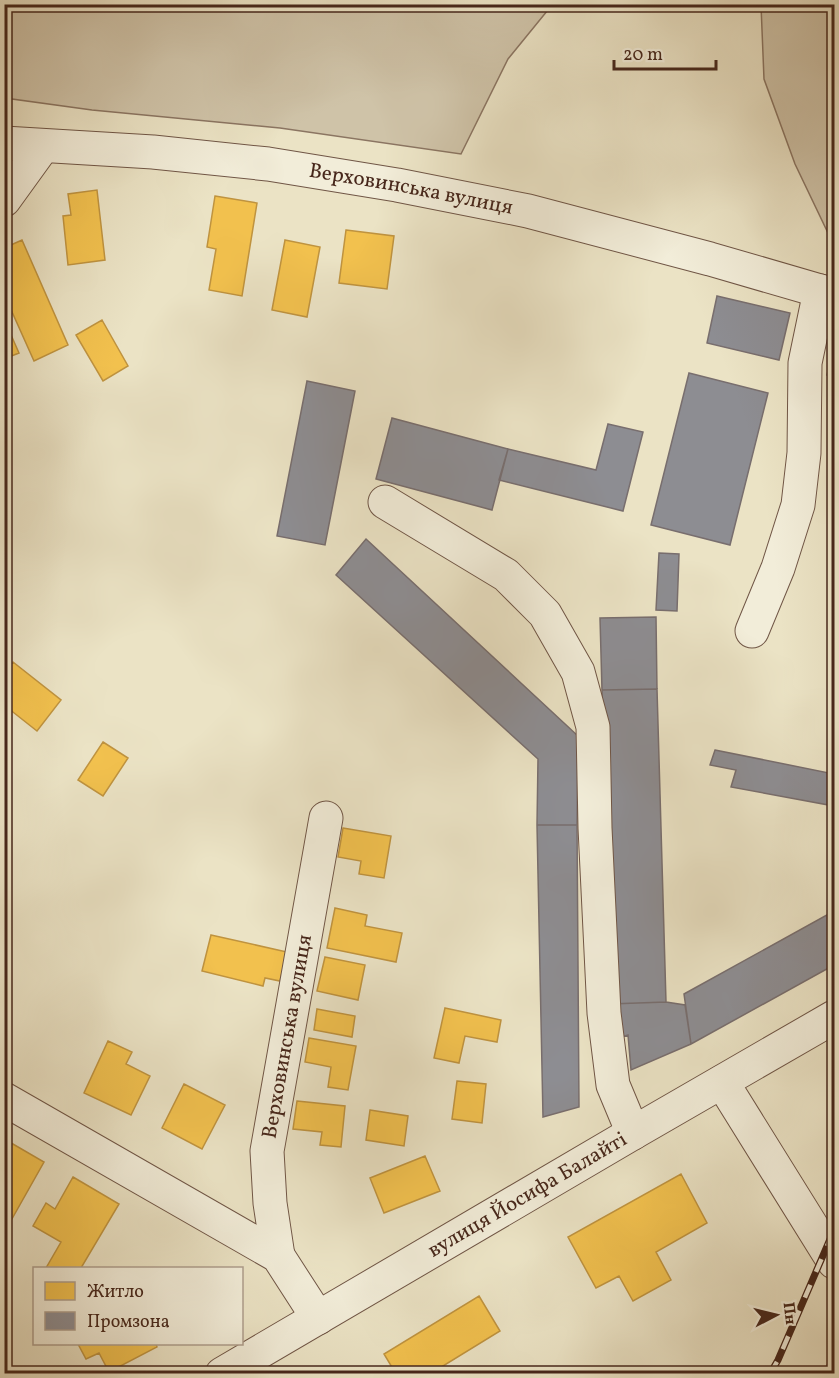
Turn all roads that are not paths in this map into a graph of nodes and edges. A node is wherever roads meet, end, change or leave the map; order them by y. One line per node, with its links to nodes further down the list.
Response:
1 (4, 143): 2 (street, Верховинська вулиця)
2 (43, 146): 3 (street); 4 (street, Верховинська вулиця)
3 (4, 200)
4 (827, 293): 6 (street)
5 (385, 502): 11 (street)
6 (752, 631)
7 (326, 818): 12 (street, Верховинська вулиця)
8 (834, 1017): 9 (street, вулиця Йосифа Балайті)
9 (722, 1082): 11 (street, вулиця Йосифа Балайті); 13 (street)
10 (4, 1099): 12 (street, Верховинська вулиця)
11 (633, 1133): 14 (street, вулиця Йосифа Балайті)
12 (278, 1256): 14 (street, Верховинська вулиця)
13 (834, 1262)
14 (318, 1318): 15 (street, вулиця Йосифа Балайті)
15 (222, 1374)

